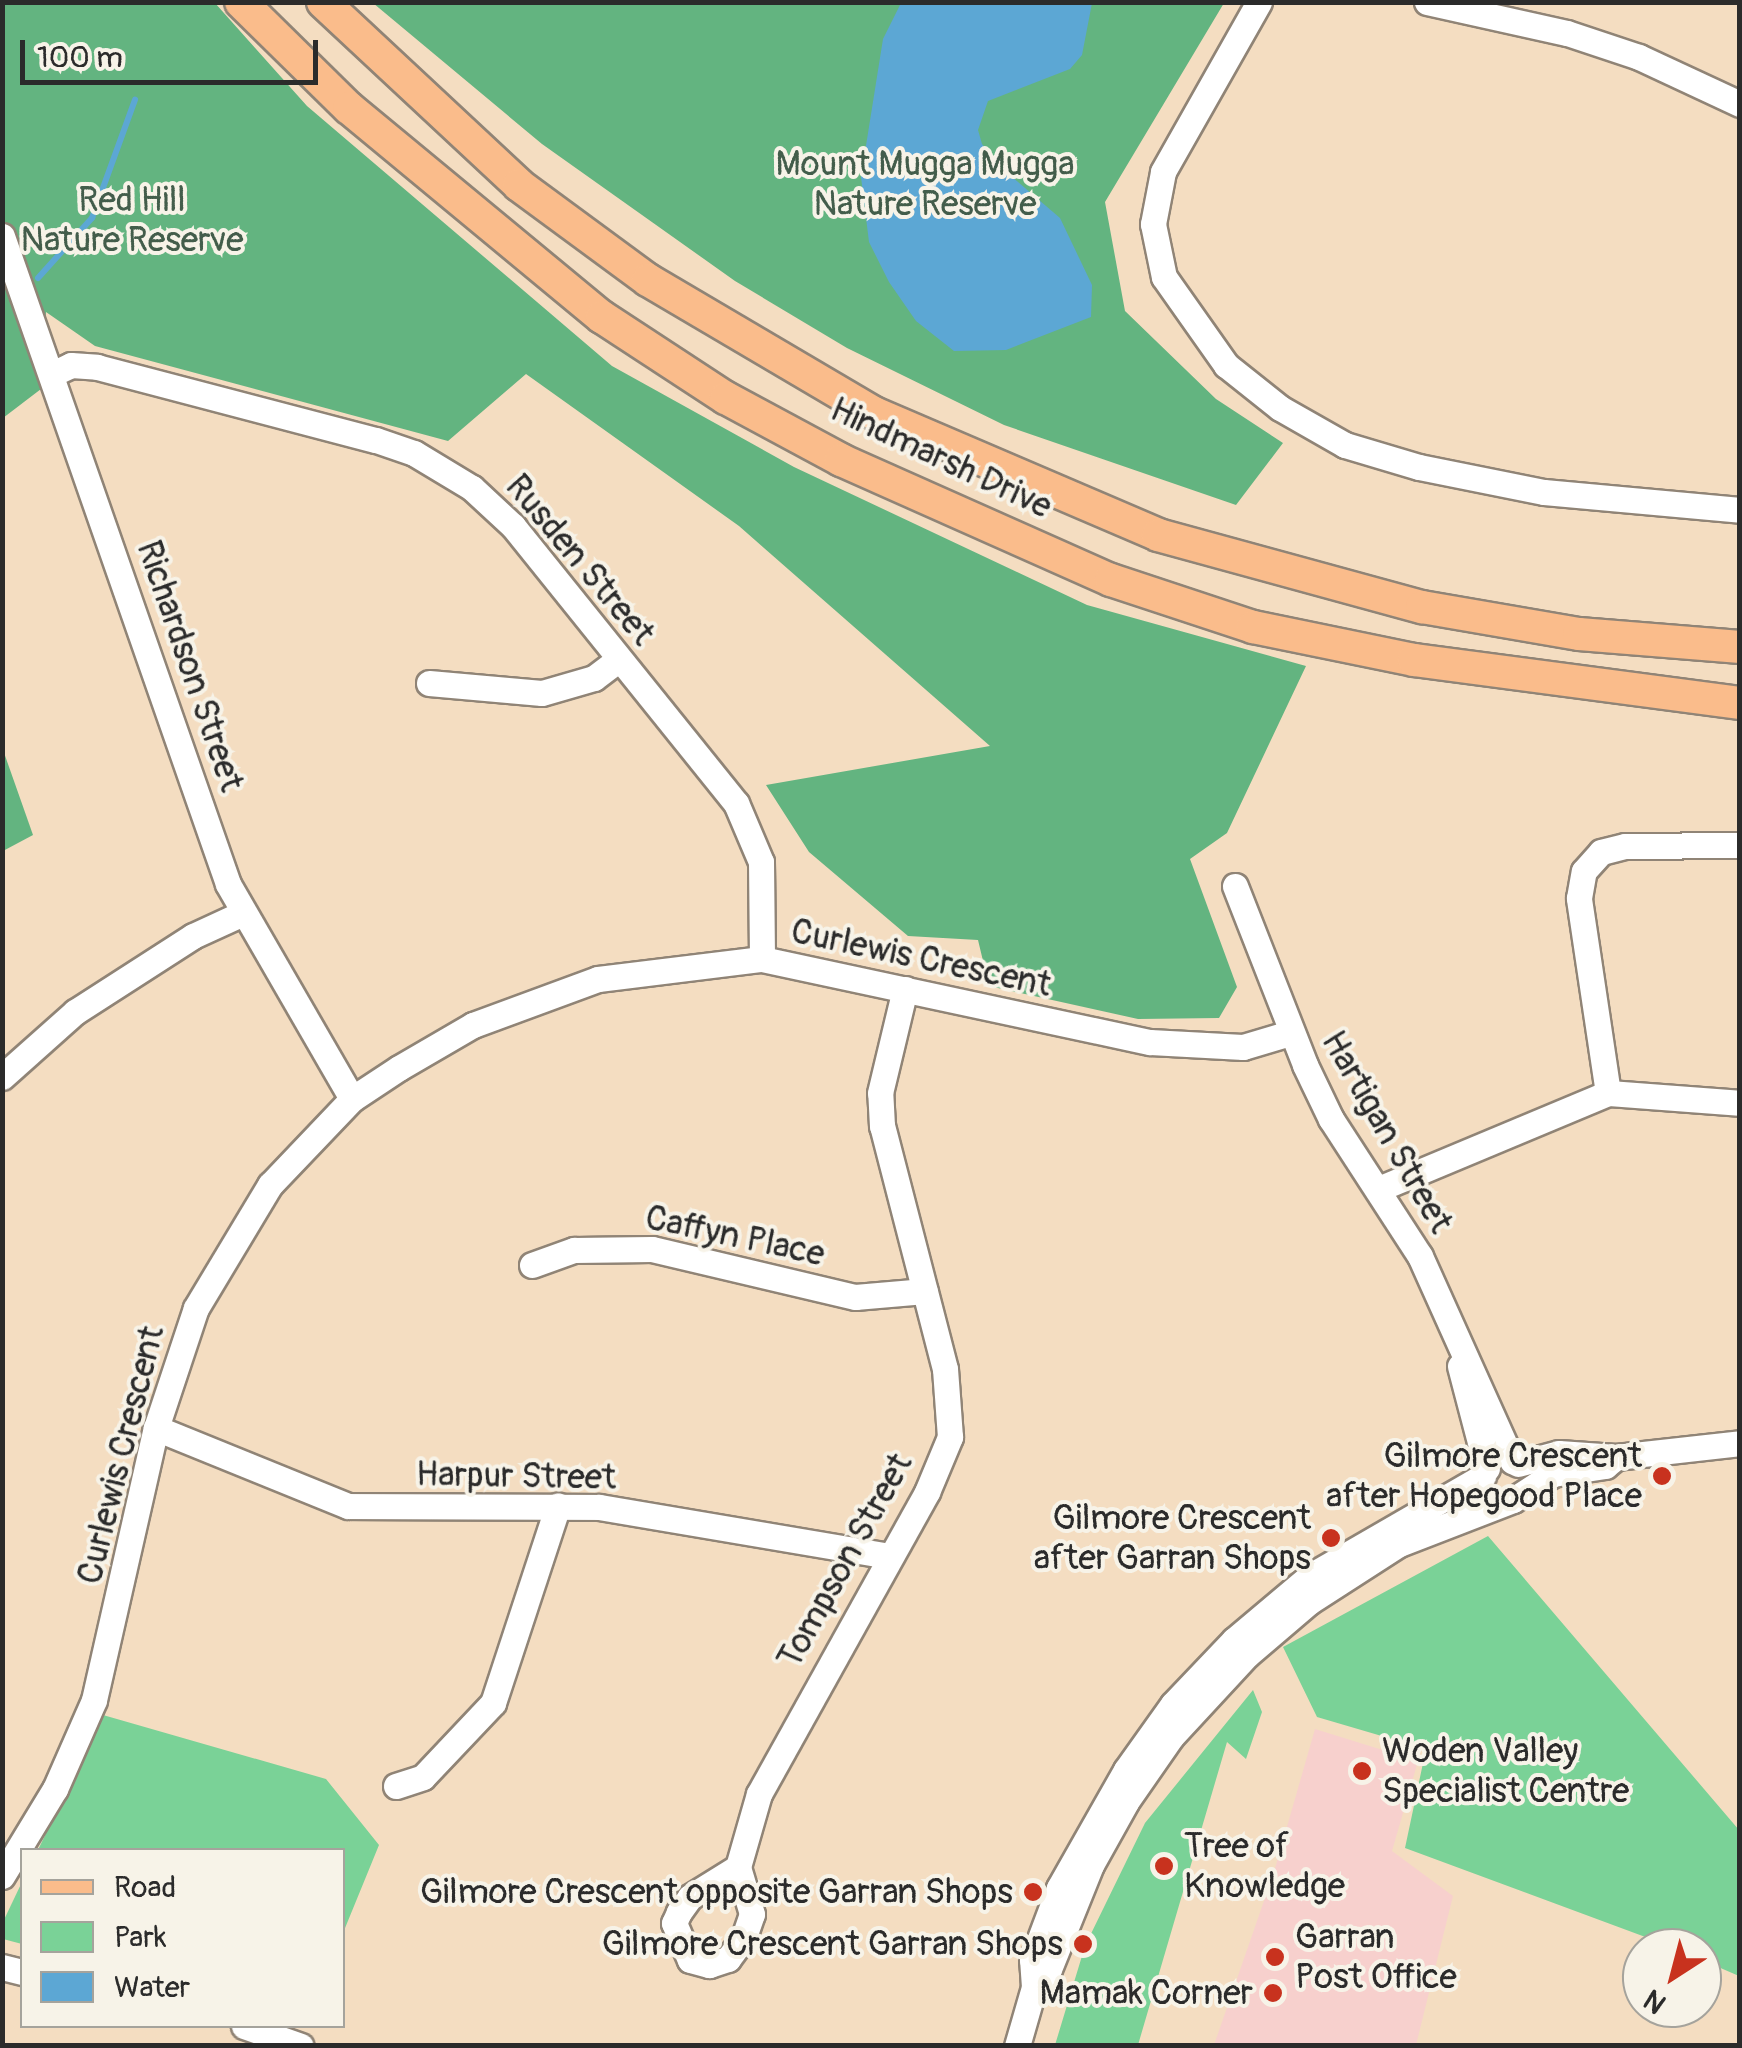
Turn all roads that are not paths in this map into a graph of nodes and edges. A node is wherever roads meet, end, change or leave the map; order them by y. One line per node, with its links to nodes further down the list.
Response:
1 (241, 2): 12 (main road, Hindmarsh Drive)
2 (323, 2): 9 (main road, Hindmarsh Drive)
3 (1259, 2): 8 (street)
4 (1426, 2): 5 (street)
5 (1740, 104)
6 (2, 236): 7 (street, Richardson Street)
7 (52, 374): 10 (street, Rusden Street); 15 (street, Richardson Street)
8 (1740, 510)
9 (1740, 646)
10 (618, 658): 11 (street); 16 (street, Rusden Street)
11 (429, 683)
12 (1740, 703)
13 (1740, 845): 20 (street)
14 (1235, 886): 18 (street, Hartigan Street)
15 (241, 914): 19 (street); 21 (street, Richardson Street)
16 (762, 960): 17 (street, Curlewis Crescent); 21 (street, Curlewis Crescent)
17 (905, 989): 18 (street, Curlewis Crescent); 25 (street, Tompson Street)
18 (1290, 1033): 23 (street, Hartigan Street)
19 (2, 1078)
20 (1608, 1093): 22 (street); 23 (street)
21 (352, 1100): 27 (street, Curlewis Crescent)
22 (1740, 1103)
23 (1382, 1188): 26 (street, Hartigan Street)
24 (532, 1264): 25 (street, Caffyn Place)
25 (925, 1291): 36 (street, Tompson Street)
26 (1461, 1356): 30 (street, Hartigan Street); 31 (street, Hartigan Street)
27 (156, 1428): 34 (street, Harpur Street); 39 (street, Curlewis Crescent)
28 (1740, 1443): 29 (street)
29 (1616, 1456): 30 (street); 32 (street)
30 (1515, 1463): 31 (street); 32 (street, Hartigan Street)
31 (1485, 1473): 33 (street, Hartigan Street); 35 (street)
32 (1524, 1491): 33 (street)
33 (1499, 1502): 35 (street)
34 (558, 1505): 36 (street, Harpur Street); 37 (street)
35 (1452, 1509): 42 (street)
36 (888, 1556): 38 (street, Tompson Street)
37 (396, 1786)
38 (738, 1866)
39 (2, 1876)
40 (249, 2028): 41 (street)
41 (287, 2043)
42 (1017, 2046)

